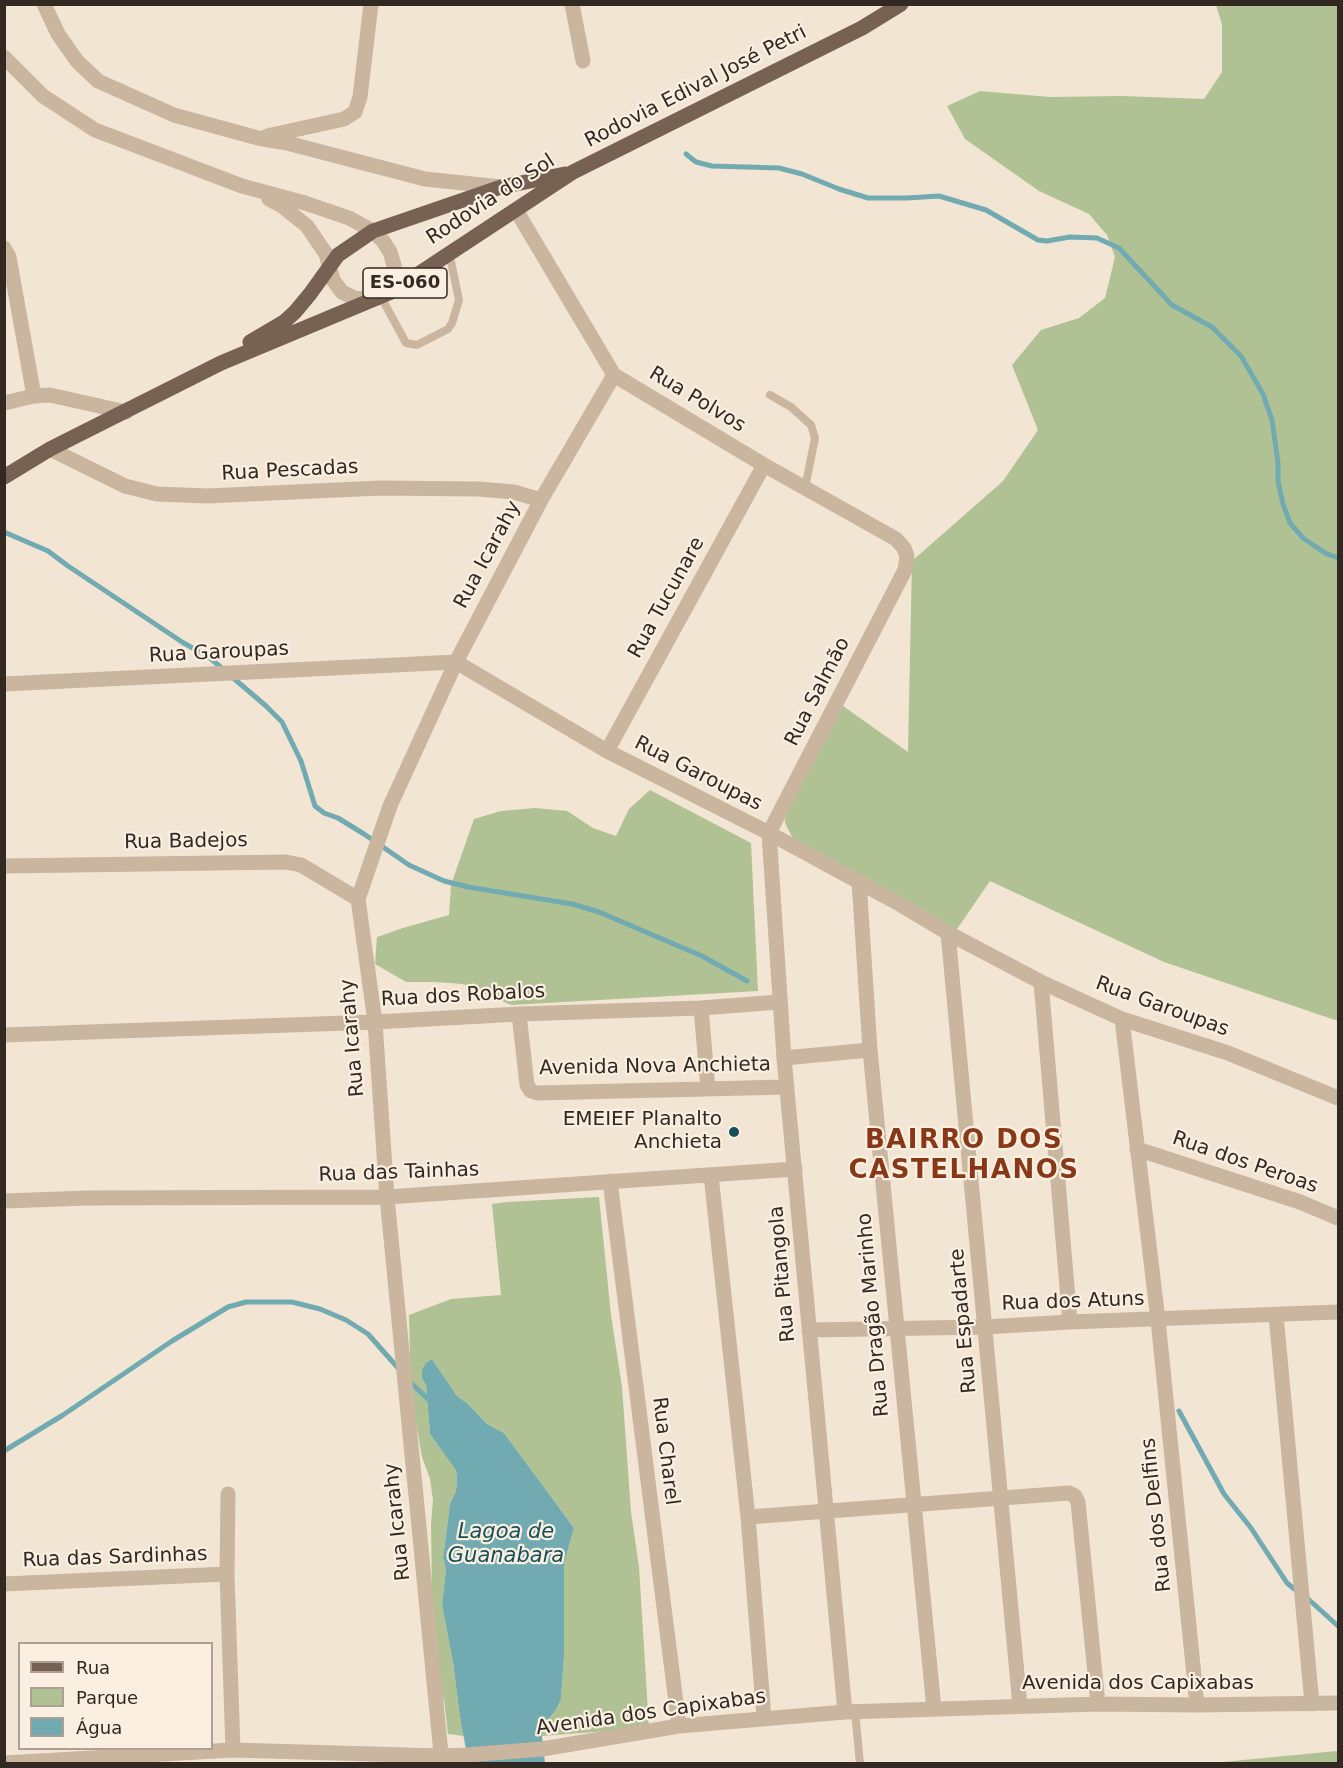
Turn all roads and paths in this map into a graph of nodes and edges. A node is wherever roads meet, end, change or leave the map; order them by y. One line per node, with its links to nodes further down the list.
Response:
1 (45, 4): 7 (street, Rodovia do Sol)
2 (371, 4): 7 (street)
3 (572, 4): 6 (street)
4 (901, 4): 8 (main road, Rodovia Edival José Petri / ES-060)
5 (4, 57): 9 (street)
6 (582, 61)
7 (258, 138): 10 (street, Rodovia do Sol)
8 (573, 172): 10 (main road, Rodovia do Sol / ES-060); 11 (main road, Rodovia do Sol / ES-060)
9 (242, 186): 12 (street); 15 (street)
10 (501, 188): 12 (main road, Rodovia do Sol / ES-060)
11 (516, 210): 14 (main road, Rodovia do Sol / ES-060); 18 (street, Rua Polvos)
12 (373, 231): 15 (main road, Rodovia do Sol / ES-060); 16 (street)
13 (4, 248): 20 (street)
14 (449, 252): 16 (main road, Rodovia do Sol / ES-060); 16 (lane)
15 (330, 266): 16 (street); 17 (main road, Rodovia do Sol / ES-060)
16 (380, 296): 17 (main road, Rodovia do Sol / ES-060)
17 (221, 363): 22 (main road, ES-060)
18 (614, 375): 24 (street, Rua Polvos); 27 (street, Rua Icarahy)
19 (770, 394): 26 (lane)
20 (34, 396): 21 (street); 22 (street)
21 (4, 404)
22 (126, 412): 23 (main road, ES-060)
23 (50, 449): 25 (main road, ES-060); 27 (street, Rua Pescadas)
24 (764, 465): 26 (street, Rua Polvos); 31 (street, Rua Tucunare)
25 (4, 477)
26 (805, 488): 28 (street, Rua Polvos)
27 (541, 500): 29 (street, Rua Icarahy)
28 (905, 570): 32 (street, Rua Salmão)
29 (456, 662): 30 (street, Rua Garoupas); 31 (street, Rua Garoupas); 35 (street, Rua Icarahy)
30 (4, 684)
31 (607, 751): 32 (street, Rua Garoupas)
32 (769, 833): 34 (street, Rua Garoupas); 38 (street, Rua Pitangola)
33 (4, 866): 35 (street, Rua Badejos)
34 (859, 881): 36 (street, Rua Garoupas); 44 (street, Rua Dragão Marinho)
35 (358, 899): 42 (street, Rua Icarahy)
36 (948, 933): 37 (street, Rua Garoupas); 60 (street, Rua Espadarte)
37 (1041, 982): 41 (street, Rua Garoupas); 59 (street)
38 (779, 1002): 39 (street, Rua dos Robalos); 45 (street, Rua Pitangola)
39 (701, 1008): 40 (street, Rua dos Robalos); 47 (street)
40 (519, 1014): 42 (street, Rua dos Robalos); 47 (street, Avenida Nova Anchieta)
41 (1122, 1020): 48 (street, Rua Garoupas); 49 (street, Rua dos Delfins)
42 (375, 1022): 43 (street, Rua dos Robalos); 53 (street, Rua Icarahy)
43 (4, 1035)
44 (870, 1050): 45 (street); 61 (street, Rua Dragão Marinho)
45 (784, 1058): 46 (street, Rua Pitangola)
46 (787, 1087): 47 (street, Avenida Nova Anchieta); 50 (street, Rua Pitangola)
47 (708, 1089)
48 (1338, 1098)
49 (1137, 1149): 55 (street, Rua dos Peroas); 58 (street, Rua dos Delfins)
50 (795, 1169): 51 (street, Rua das Tainhas); 62 (street, Rua Pitangola)
51 (711, 1175): 52 (street, Rua das Tainhas); 67 (street)
52 (610, 1181): 53 (street, Rua das Tainhas); 78 (street, Rua Charel)
53 (387, 1197): 54 (street, Rua das Tainhas); 80 (street, Rua Icarahy)
54 (4, 1202)
55 (1338, 1218)
56 (1338, 1312): 57 (street, Rua dos Atuns)
57 (1276, 1315): 58 (street, Rua dos Atuns); 72 (street)
58 (1158, 1320): 59 (street, Rua dos Atuns); 73 (street, Rua dos Delfins)
59 (1070, 1322): 60 (street, Rua dos Atuns)
60 (985, 1327): 61 (street, Rua dos Atuns); 64 (street, Rua Espadarte)
61 (897, 1328): 62 (street, Rua dos Atuns); 65 (street, Rua Dragão Marinho)
62 (809, 1330): 66 (street, Rua Pitangola)
63 (228, 1494): 68 (street)
64 (1002, 1498): 65 (street); 71 (street); 74 (street, Rua Espadarte)
65 (914, 1505): 66 (street); 75 (street, Rua Dragão Marinho)
66 (826, 1510): 67 (street); 76 (street, Rua Pitangola)
67 (748, 1517): 77 (street)
68 (227, 1574): 69 (street, Rua das Sardinhas); 79 (street)
69 (4, 1584)
70 (1338, 1703): 72 (street, Avenida dos Capixabas)
71 (1098, 1704): 73 (street, Avenida dos Capixabas); 74 (street, Avenida dos Capixabas)
72 (1312, 1704): 73 (street, Avenida dos Capixabas)
73 (1197, 1705)
74 (1020, 1706): 75 (street, Avenida dos Capixabas)
75 (934, 1709): 76 (street, Avenida dos Capixabas)
76 (850, 1712): 77 (street, Avenida dos Capixabas); 82 (lane)
77 (764, 1718): 78 (street, Avenida dos Capixabas)
78 (679, 1726): 80 (street, Avenida dos Capixabas)
79 (233, 1750): 80 (street, Avenida dos Capixabas); 81 (street, Avenida dos Capixabas)
80 (442, 1760)
81 (4, 1763)
82 (860, 1764)

